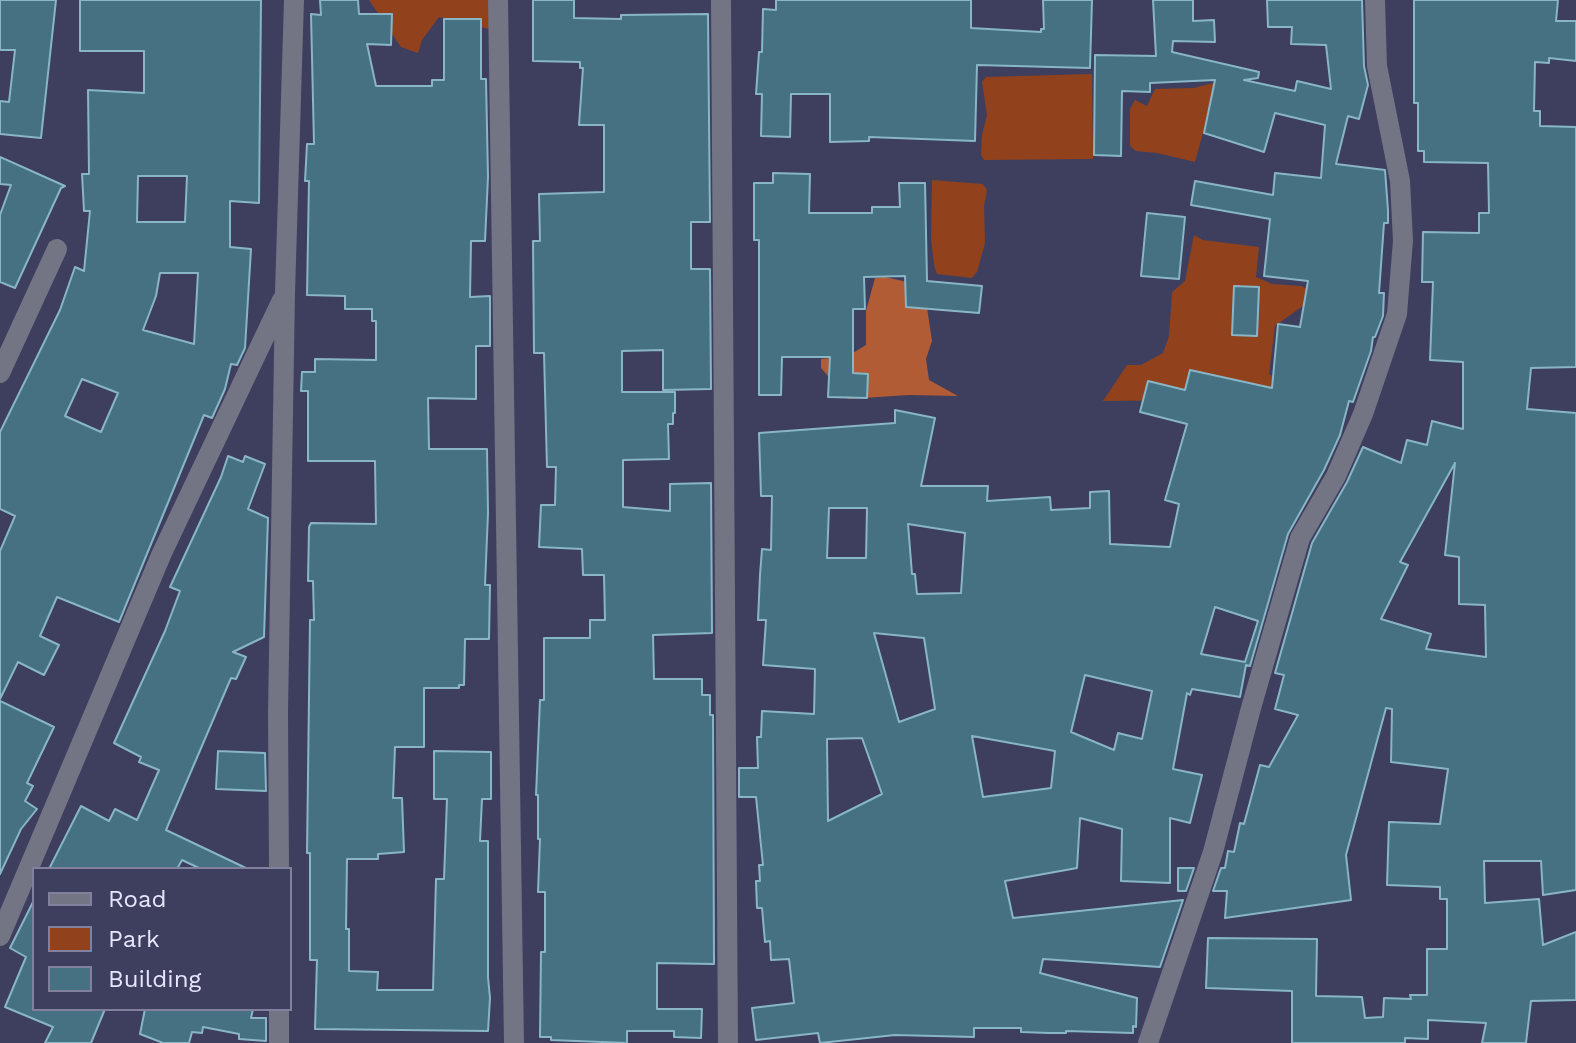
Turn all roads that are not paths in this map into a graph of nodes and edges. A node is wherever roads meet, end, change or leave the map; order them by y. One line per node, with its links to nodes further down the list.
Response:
1 (294, 0): 6 (street)
2 (498, 0): 12 (street)
3 (721, 0): 13 (street)
4 (1375, 0): 14 (street)
5 (57, 249): 7 (street)
6 (285, 293): 8 (street); 9 (street)
7 (0, 373)
8 (279, 867)
9 (0, 936)
10 (279, 1011): 11 (street)
11 (279, 1043)
12 (514, 1043)
13 (728, 1043)
14 (1148, 1043)

